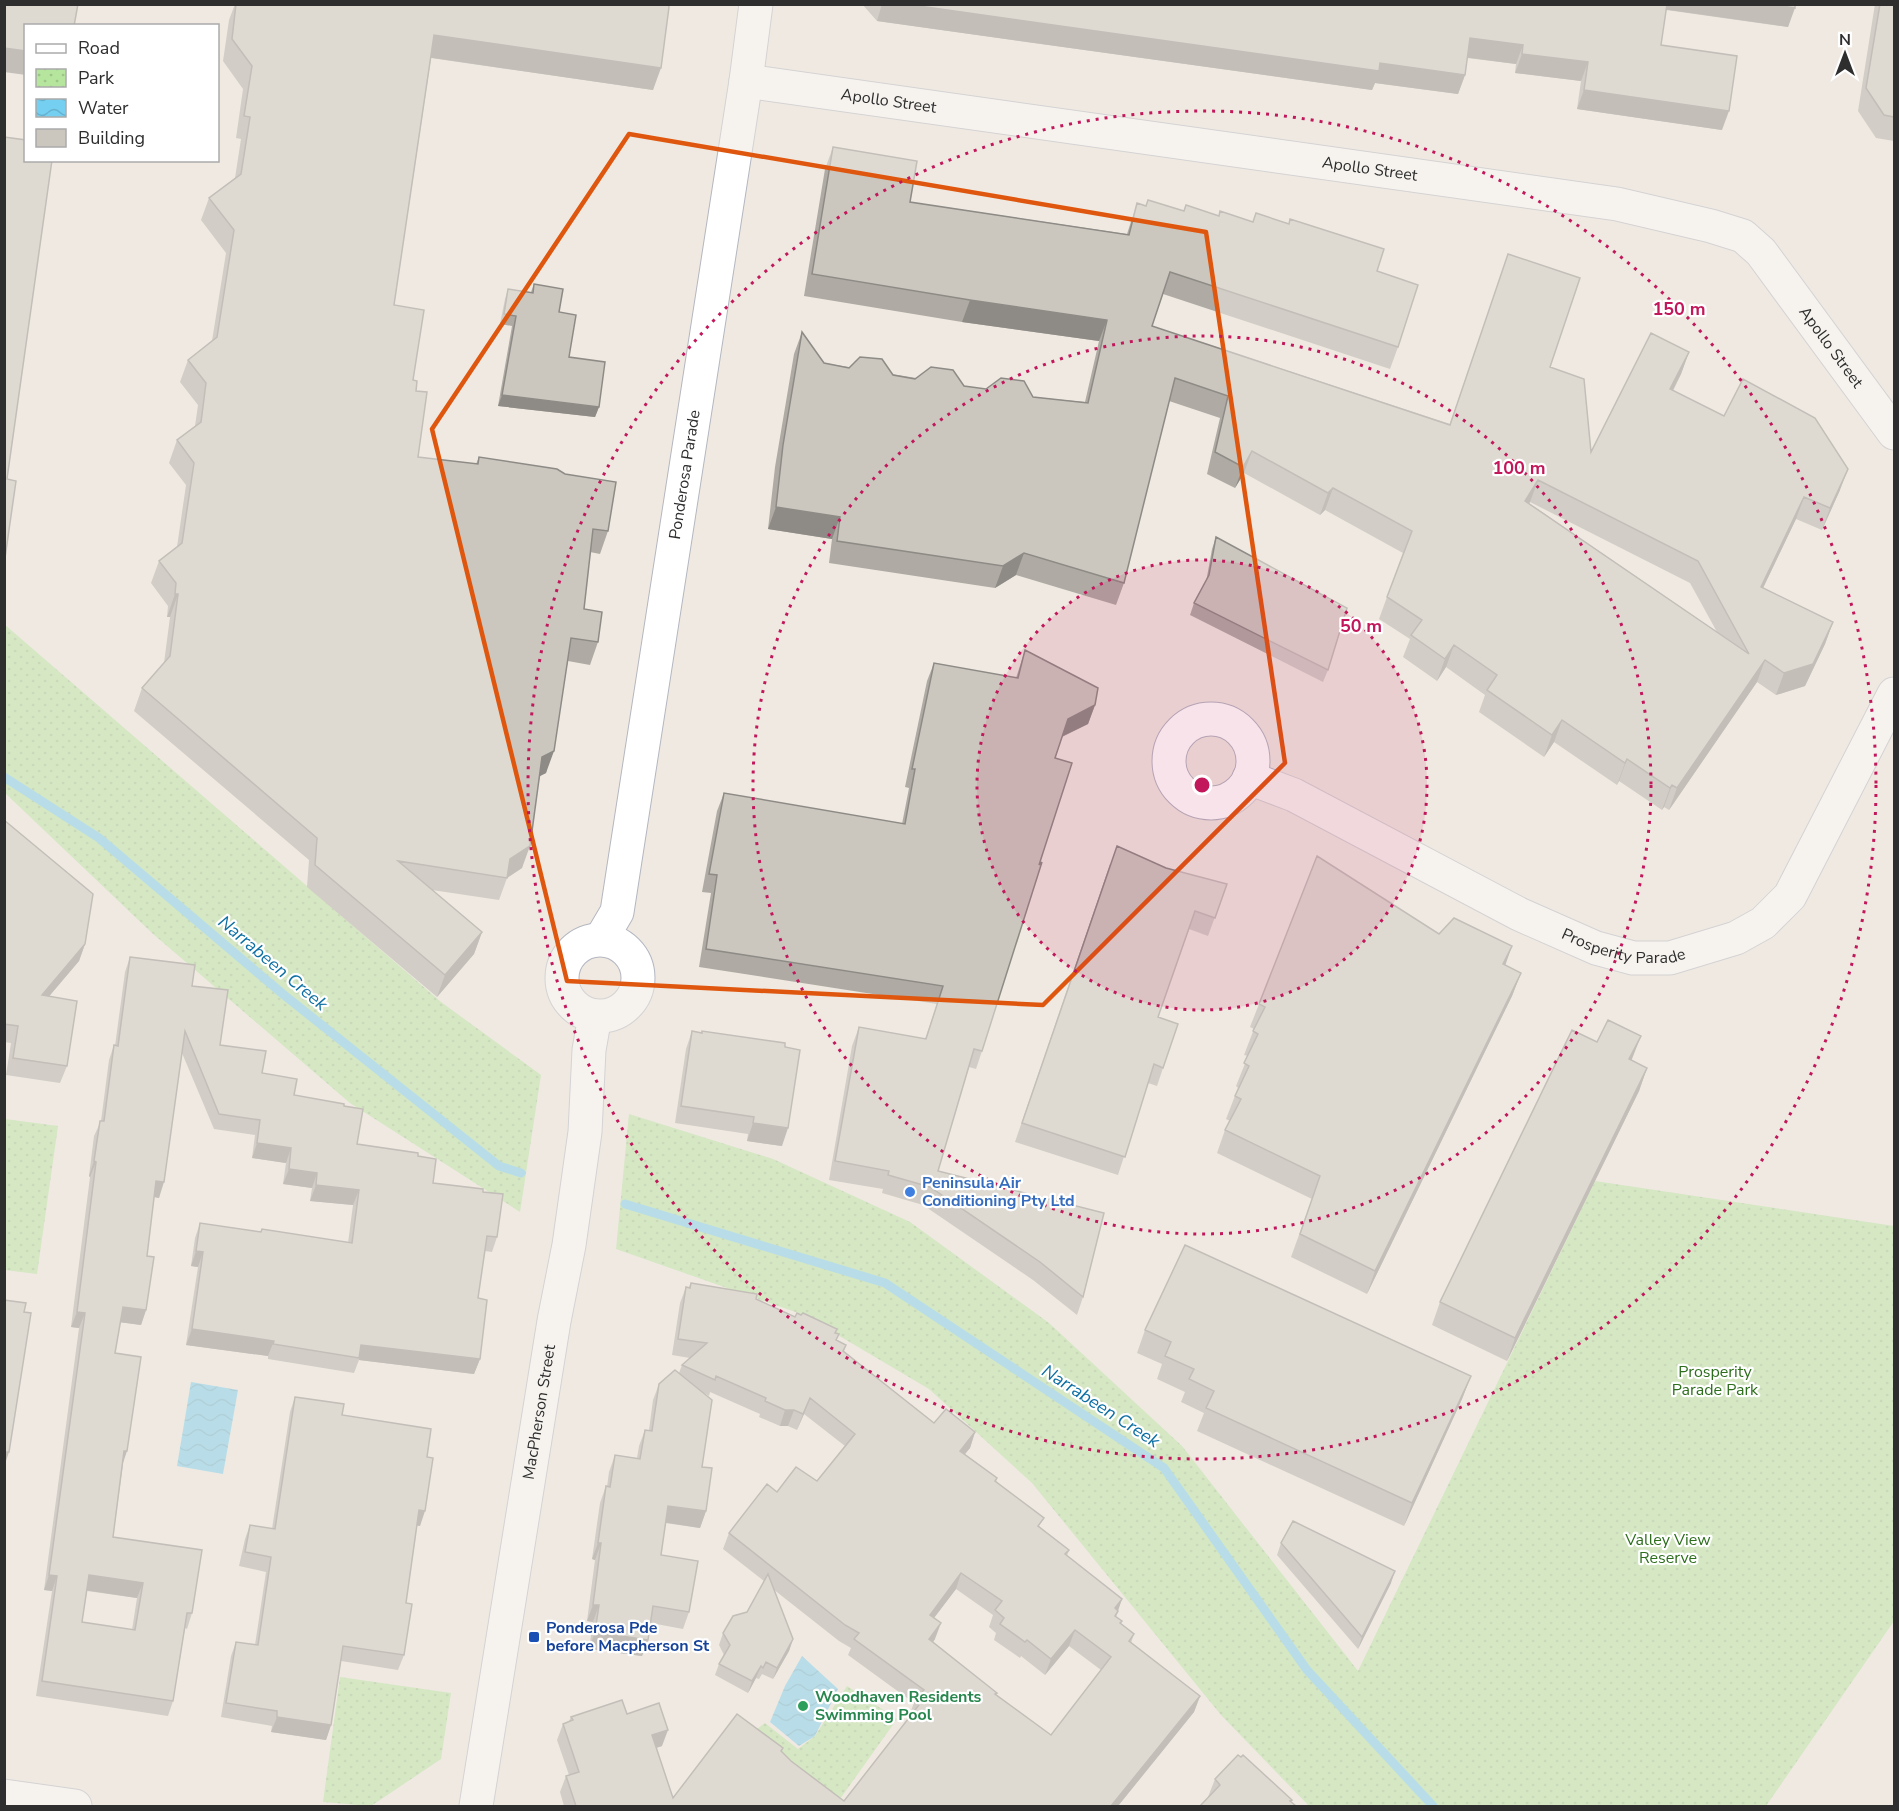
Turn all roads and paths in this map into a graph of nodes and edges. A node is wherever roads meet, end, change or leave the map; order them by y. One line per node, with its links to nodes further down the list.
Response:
1 (756, 4): 2 (street, Ponderosa Parade)
2 (746, 81): 3 (street, Apollo Street); 6 (street, Ponderosa Parade)
3 (1894, 433)
4 (1894, 694): 5 (street, Prosperity Parade)
5 (1249, 778)
6 (601, 939): 7 (street); 7 (street)
7 (596, 1016): 10 (street, MacPherson Street)
8 (4, 1796): 9 (street)
9 (75, 1806)
10 (476, 1806)

